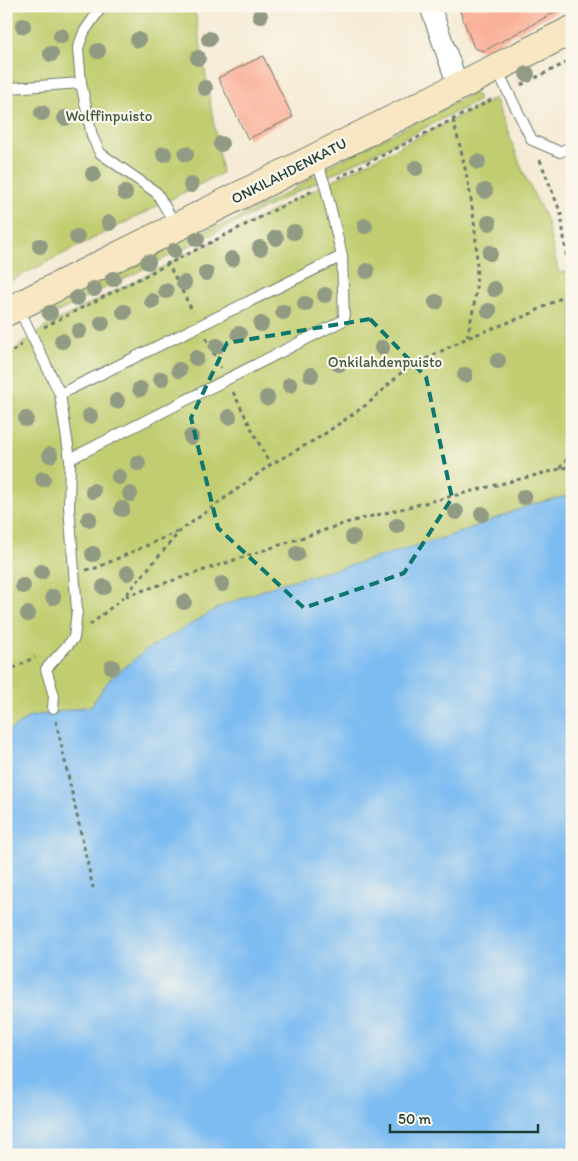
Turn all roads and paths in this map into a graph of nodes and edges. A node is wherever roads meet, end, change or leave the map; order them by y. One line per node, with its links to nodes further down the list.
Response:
1 (102, 6): 6 (lane)
2 (430, 6): 8 (street)
3 (572, 30): 5 (main road, ONKILAHDENKATU)
4 (572, 60): 9 (path)
5 (495, 68): 8 (main road, ONKILAHDENKATU); 9 (lane)
6 (81, 83): 7 (lane); 15 (lane)
7 (6, 86)
8 (458, 86): 13 (main road, ONKILAHDENKATU)
9 (507, 92): 10 (path); 11 (lane)
10 (453, 120): 14 (path); 22 (path)
11 (532, 140): 12 (lane); 18 (path)
12 (572, 146)
13 (315, 157): 14 (lane); 15 (main road, ONKILAHDENKATU)
14 (325, 185): 16 (lane); 17 (path)
15 (166, 233): 17 (path); 19 (main road, ONKILAHDENKATU)
16 (342, 256): 20 (lane); 24 (lane)
17 (168, 263): 20 (path); 21 (path)
18 (570, 295): 22 (path)
19 (12, 309): 21 (lane)
20 (199, 326): 24 (path); 25 (lane)
21 (33, 335): 23 (path); 25 (lane)
22 (467, 338): 28 (path)
23 (6, 356)
24 (227, 380): 27 (lane); 28 (path)
25 (60, 394): 27 (lane)
26 (572, 452): 30 (path)
27 (70, 459): 32 (lane)
28 (270, 465): 31 (path)
29 (572, 466): 30 (path)
30 (559, 469): 33 (path)
31 (180, 531): 32 (path); 33 (path)
32 (74, 572): 34 (lane)
33 (125, 596): 34 (path)
34 (74, 638): 37 (lane)
35 (40, 655): 36 (path)
36 (6, 672)
37 (53, 708): 38 (path)
38 (93, 888)

